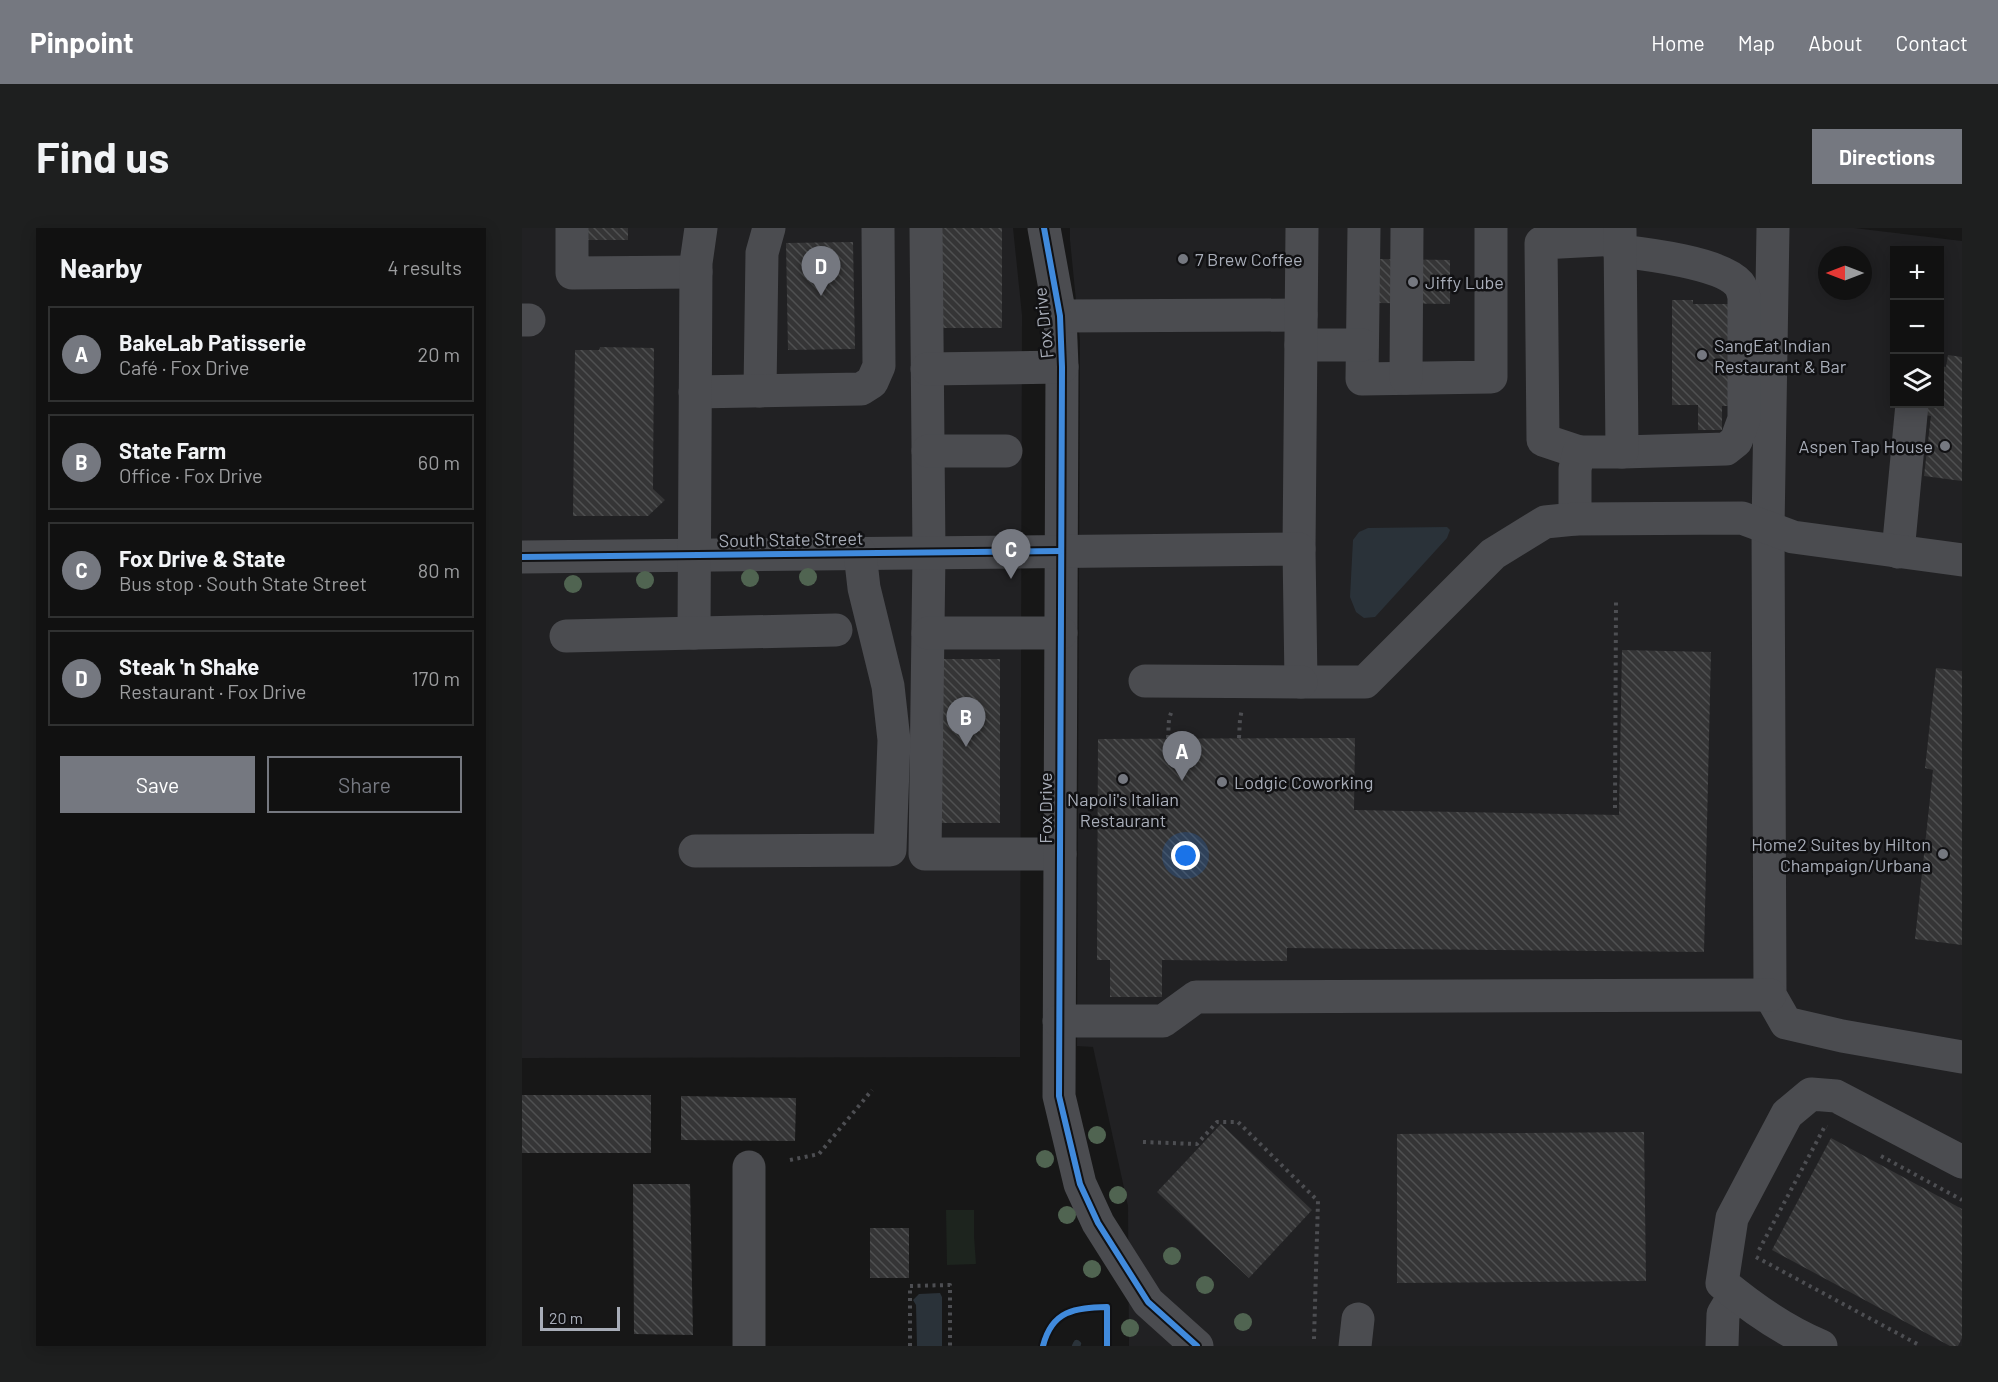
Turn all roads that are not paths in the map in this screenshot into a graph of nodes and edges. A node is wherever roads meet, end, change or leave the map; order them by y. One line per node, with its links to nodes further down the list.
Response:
1 (572, 228): 13 (street)
2 (701, 228): 13 (street)
3 (769, 228): 20 (street)
4 (878, 228): 20 (street)
5 (926, 228): 18 (street)
6 (1044, 228): 14 (street, Fox Drive)
7 (1302, 228): 15 (street)
8 (1365, 228): 16 (street)
9 (1407, 228): 19 (street)
10 (1491, 228): 19 (street)
11 (1773, 228): 28 (street)
12 (1619, 239): 25 (street); 26 (street); 26 (street)
13 (696, 272): 21 (street)
14 (1060, 316): 15 (street); 17 (street, Fox Drive)
15 (1301, 330): 16 (street); 29 (street)
16 (1362, 345): 19 (street)
17 (1062, 368): 18 (street); 30 (street, Fox Drive)
18 (927, 369): 23 (street)
19 (1406, 378)
20 (760, 391): 21 (street)
21 (695, 392): 34 (street)
22 (1912, 408): 31 (street)
23 (928, 451): 24 (street); 33 (street)
24 (1006, 451)
25 (1579, 452): 26 (street); 27 (street)
26 (1622, 452)
27 (1575, 519): 28 (street); 43 (street)
28 (1768, 528): 31 (street); 46 (street)
29 (1299, 549): 30 (street, South State Street); 43 (street)
30 (1061, 551): 33 (street, South State Street); 40 (street, Fox Drive)
31 (1898, 552): 36 (street)
32 (860, 553): 33 (street, South State Street); 34 (street, South State Street); 44 (street)
33 (928, 553): 39 (street)
34 (693, 555): 35 (street, South State Street); 38 (street)
35 (522, 557)
36 (1962, 560)
37 (836, 630): 38 (street)
38 (694, 633): 41 (street)
39 (928, 633): 40 (street); 45 (street)
40 (1061, 633): 45 (street, Fox Drive)
41 (566, 636)
42 (1145, 681): 43 (street)
43 (1301, 682)
44 (695, 851)
45 (1060, 854): 47 (street, Fox Drive)
46 (1770, 995): 47 (street); 48 (street)
47 (1059, 1021): 52 (street, Fox Drive)
48 (1962, 1057)
49 (1962, 1162): 51 (street)
50 (749, 1167): 53 (street)
51 (1735, 1294): 55 (street); 56 (street)
52 (1169, 1334): 54 (street, Fox Drive)
53 (750, 1346)
54 (1197, 1346)
55 (1722, 1346)
56 (1821, 1346)

